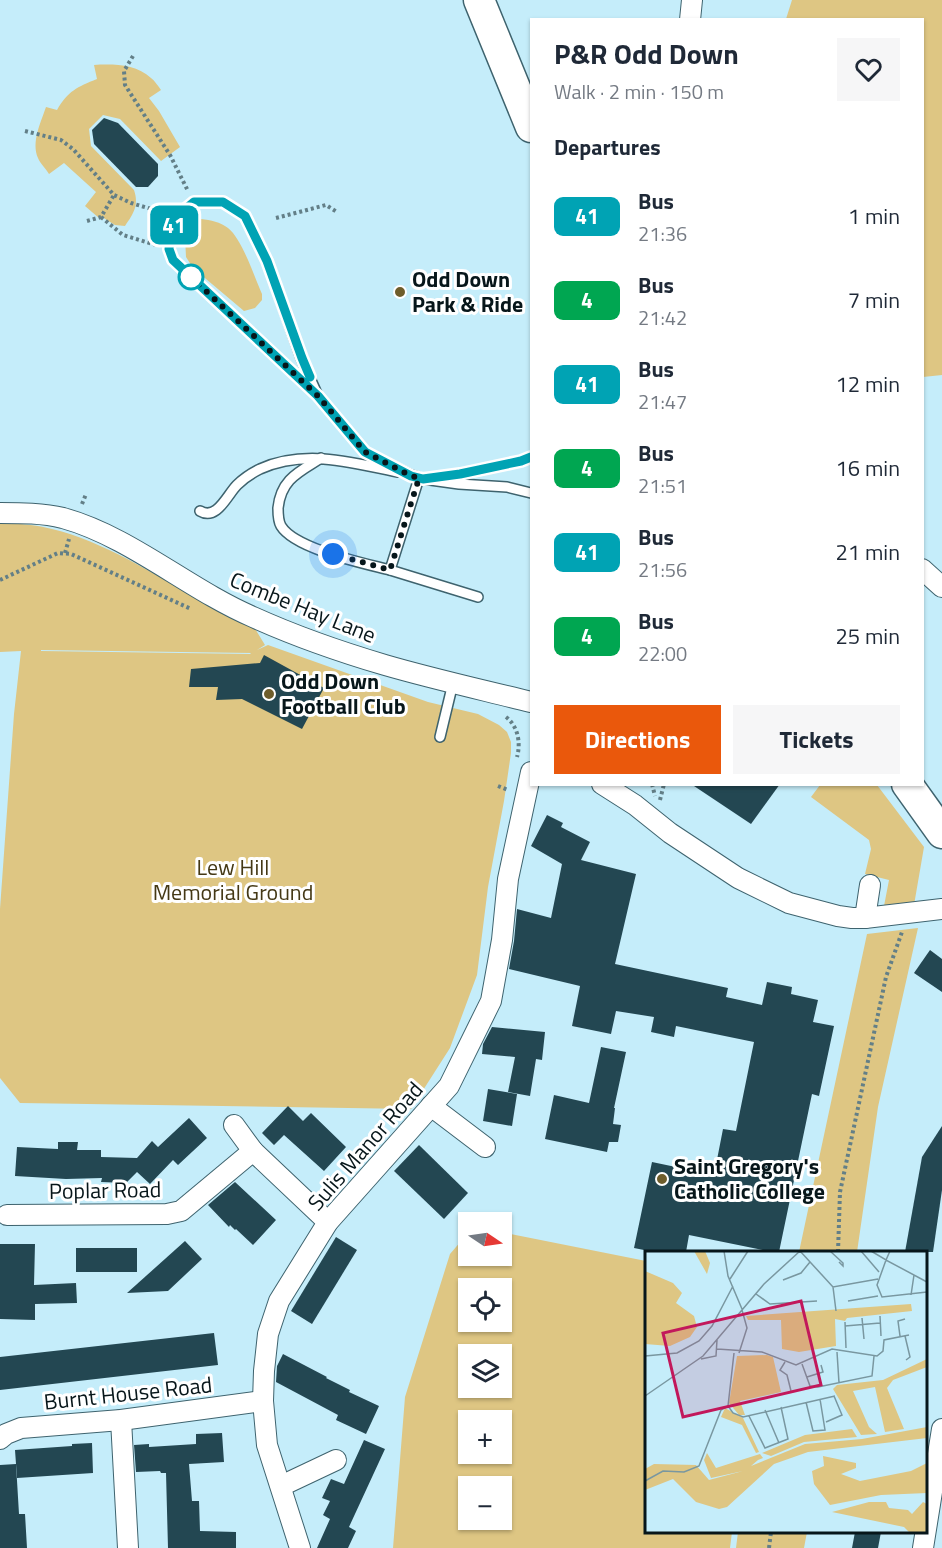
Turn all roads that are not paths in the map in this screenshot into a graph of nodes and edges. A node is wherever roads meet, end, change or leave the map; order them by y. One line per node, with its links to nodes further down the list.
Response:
1 (479, 0): 4 (main road)
2 (692, 0): 3 (street)
3 (690, 18)
4 (530, 125)
5 (318, 396): 5 (lane); 8 (lane)
6 (530, 457): 8 (lane)
7 (321, 458): 8 (lane); 10 (lane); 12 (lane)
8 (418, 478): 9 (lane); 12 (lane)
9 (530, 493)
10 (200, 511)
11 (0, 513): 16 (street, Combe Hay Lane)
12 (390, 570): 15 (lane)
13 (924, 571): 14 (street)
14 (942, 587)
15 (478, 597)
16 (453, 683): 17 (street, Combe Hay Lane); 18 (lane)
17 (530, 702)
18 (440, 737)
19 (530, 777): 26 (street, Sulis Manor Road)
20 (605, 786): 25 (street)
21 (908, 786): 22 (main road)
22 (942, 833)
23 (870, 885): 25 (street)
24 (942, 909): 25 (street)
25 (865, 918)
26 (431, 1106): 28 (street); 31 (street, Sulis Manor Road)
27 (234, 1125): 29 (street)
28 (485, 1147)
29 (253, 1151): 30 (street, Poplar Road); 31 (street)
30 (7, 1215)
31 (328, 1222): 32 (street, Sulis Manor Road)
32 (263, 1401): 33 (street, Burnt House Road); 37 (street, Sulis Manor Road)
33 (121, 1420): 35 (street, Burnt House Road); 40 (street)
34 (942, 1430): 38 (street)
35 (0, 1439)
36 (336, 1460): 37 (street)
37 (282, 1486): 41 (street, Sulis Manor Road)
38 (927, 1523)
39 (925, 1533): 42 (street)
40 (128, 1548)
41 (300, 1548)
42 (923, 1548)

